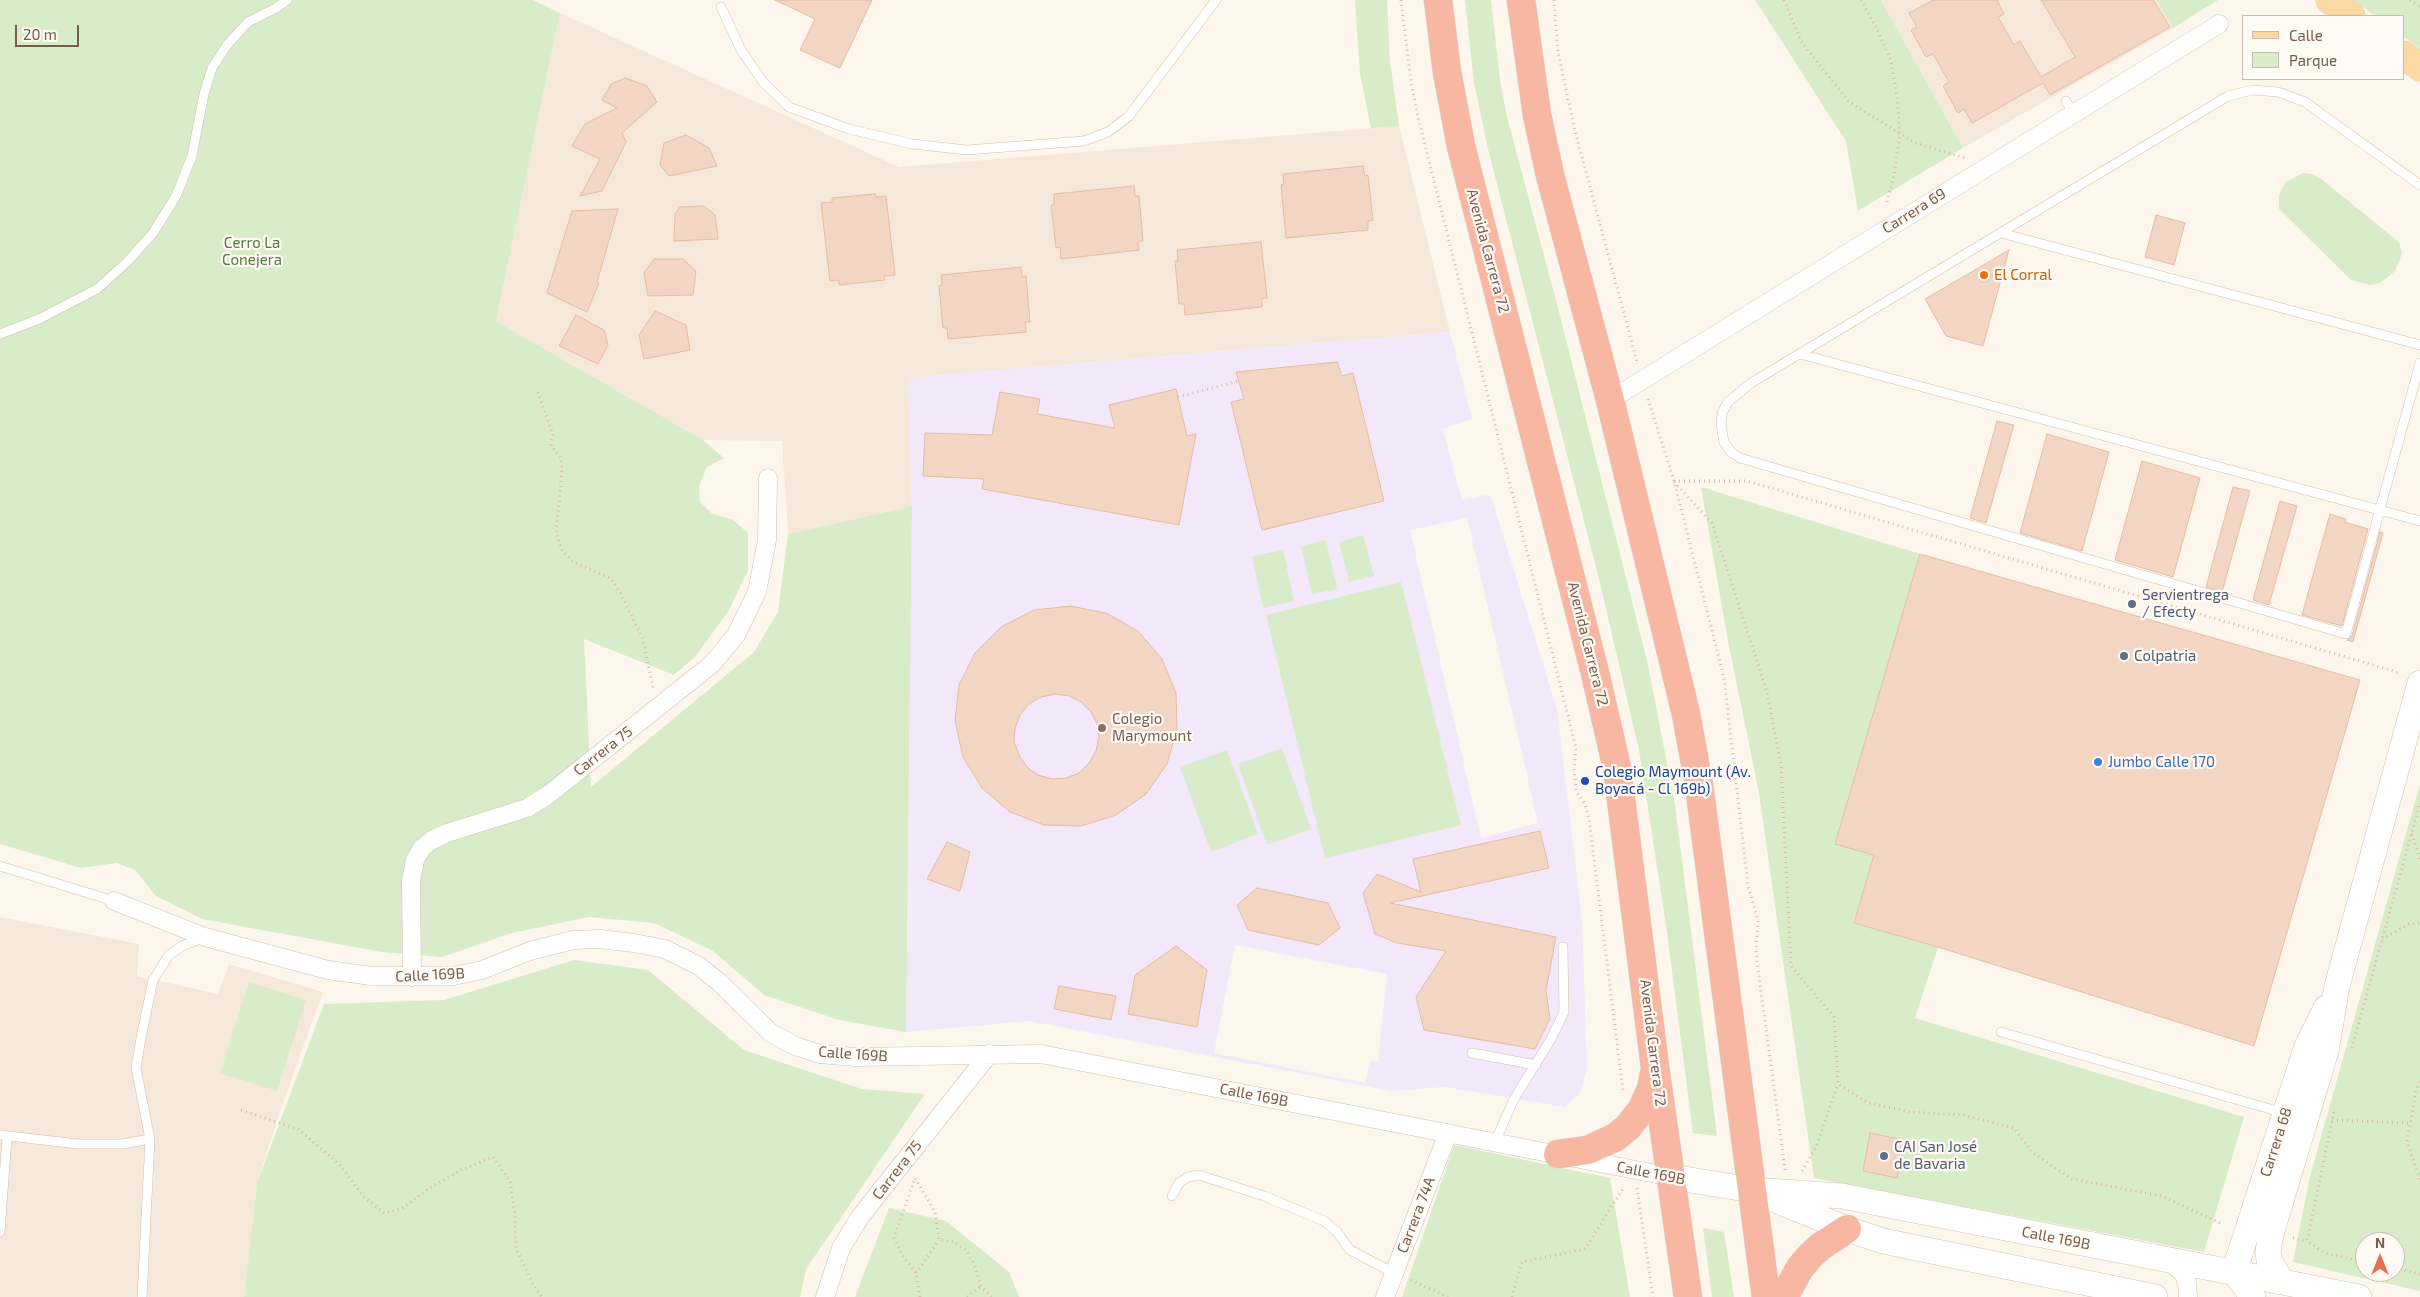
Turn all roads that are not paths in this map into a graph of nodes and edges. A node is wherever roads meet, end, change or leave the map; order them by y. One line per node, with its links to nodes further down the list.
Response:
1 (287, 0): 13 (lane)
2 (1216, 0): 6 (lane)
3 (1438, 0): 32 (highway, Avenida Carrera 72)
4 (1521, 0): 17 (highway)
5 (2330, 0): 7 (main road)
6 (722, 7)
7 (2351, 15)
8 (2219, 24): 17 (street, Carrera 69)
9 (2405, 56): 10 (main road)
10 (2420, 67)
11 (2420, 184): 12 (lane)
12 (2000, 233): 14 (lane); 15 (lane)
13 (0, 334)
14 (2420, 346)
15 (1800, 354): 19 (lane); 19 (lane)
16 (2420, 362): 19 (lane)
17 (1610, 400): 40 (highway)
18 (768, 478): 26 (street, Carrera 75)
19 (2380, 510): 20 (lane)
20 (2420, 521)
21 (2410, 678): 27 (main road, Carrera 68)
22 (0, 866): 23 (lane, Calle 169B)
23 (114, 901): 24 (street, Calle 169B)
24 (205, 937): 26 (street, Calle 169B); 36 (lane)
25 (1563, 947): 31 (lane)
26 (412, 977): 30 (street, Calle 169B)
27 (2337, 986): 33 (main road, Carrera 68); 47 (main road, Carrera 68)
28 (2001, 1032): 33 (lane)
29 (1472, 1053): 31 (lane)
30 (989, 1054): 34 (street, Calle 169B); 49 (street, Carrera 75)
31 (1536, 1065): 37 (lane)
32 (1655, 1067): 38 (highway); 39 (highway, Avenida Carrera 72)
33 (2285, 1114): 46 (main road, Carrera 68)
34 (1448, 1133): 37 (street, Calle 169B); 45 (street, Carrera 74A)
35 (3, 1136): 36 (lane); 43 (lane)
36 (150, 1139): 48 (lane)
37 (1496, 1142): 38 (street, Calle 169B)
38 (1558, 1154): 39 (street, Calle 169B)
39 (1672, 1177): 40 (main road, Calle 169B); 51 (highway, Avenida Carrera 72)
40 (1752, 1190): 42 (main road, Calle 169B); 44 (main road, Calle 169B); 52 (highway)
41 (1172, 1196): 45 (lane)
42 (1847, 1229): 53 (highway); 54 (main road, Calle 169B)
43 (0, 1232)
44 (2167, 1259): 46 (main road, Calle 169B); 55 (street)
45 (1394, 1272): 50 (street, Carrera 74A)
46 (2234, 1272): 47 (main road, Calle 169B); 56 (main road)
47 (2282, 1282): 57 (main road, Calle 169B)
48 (142, 1297)
49 (825, 1297)
50 (1385, 1297)
51 (1688, 1297)
52 (1766, 1297)
53 (1784, 1297)
54 (2155, 1297)
55 (2188, 1297)
56 (2252, 1297)
57 (2358, 1297)

